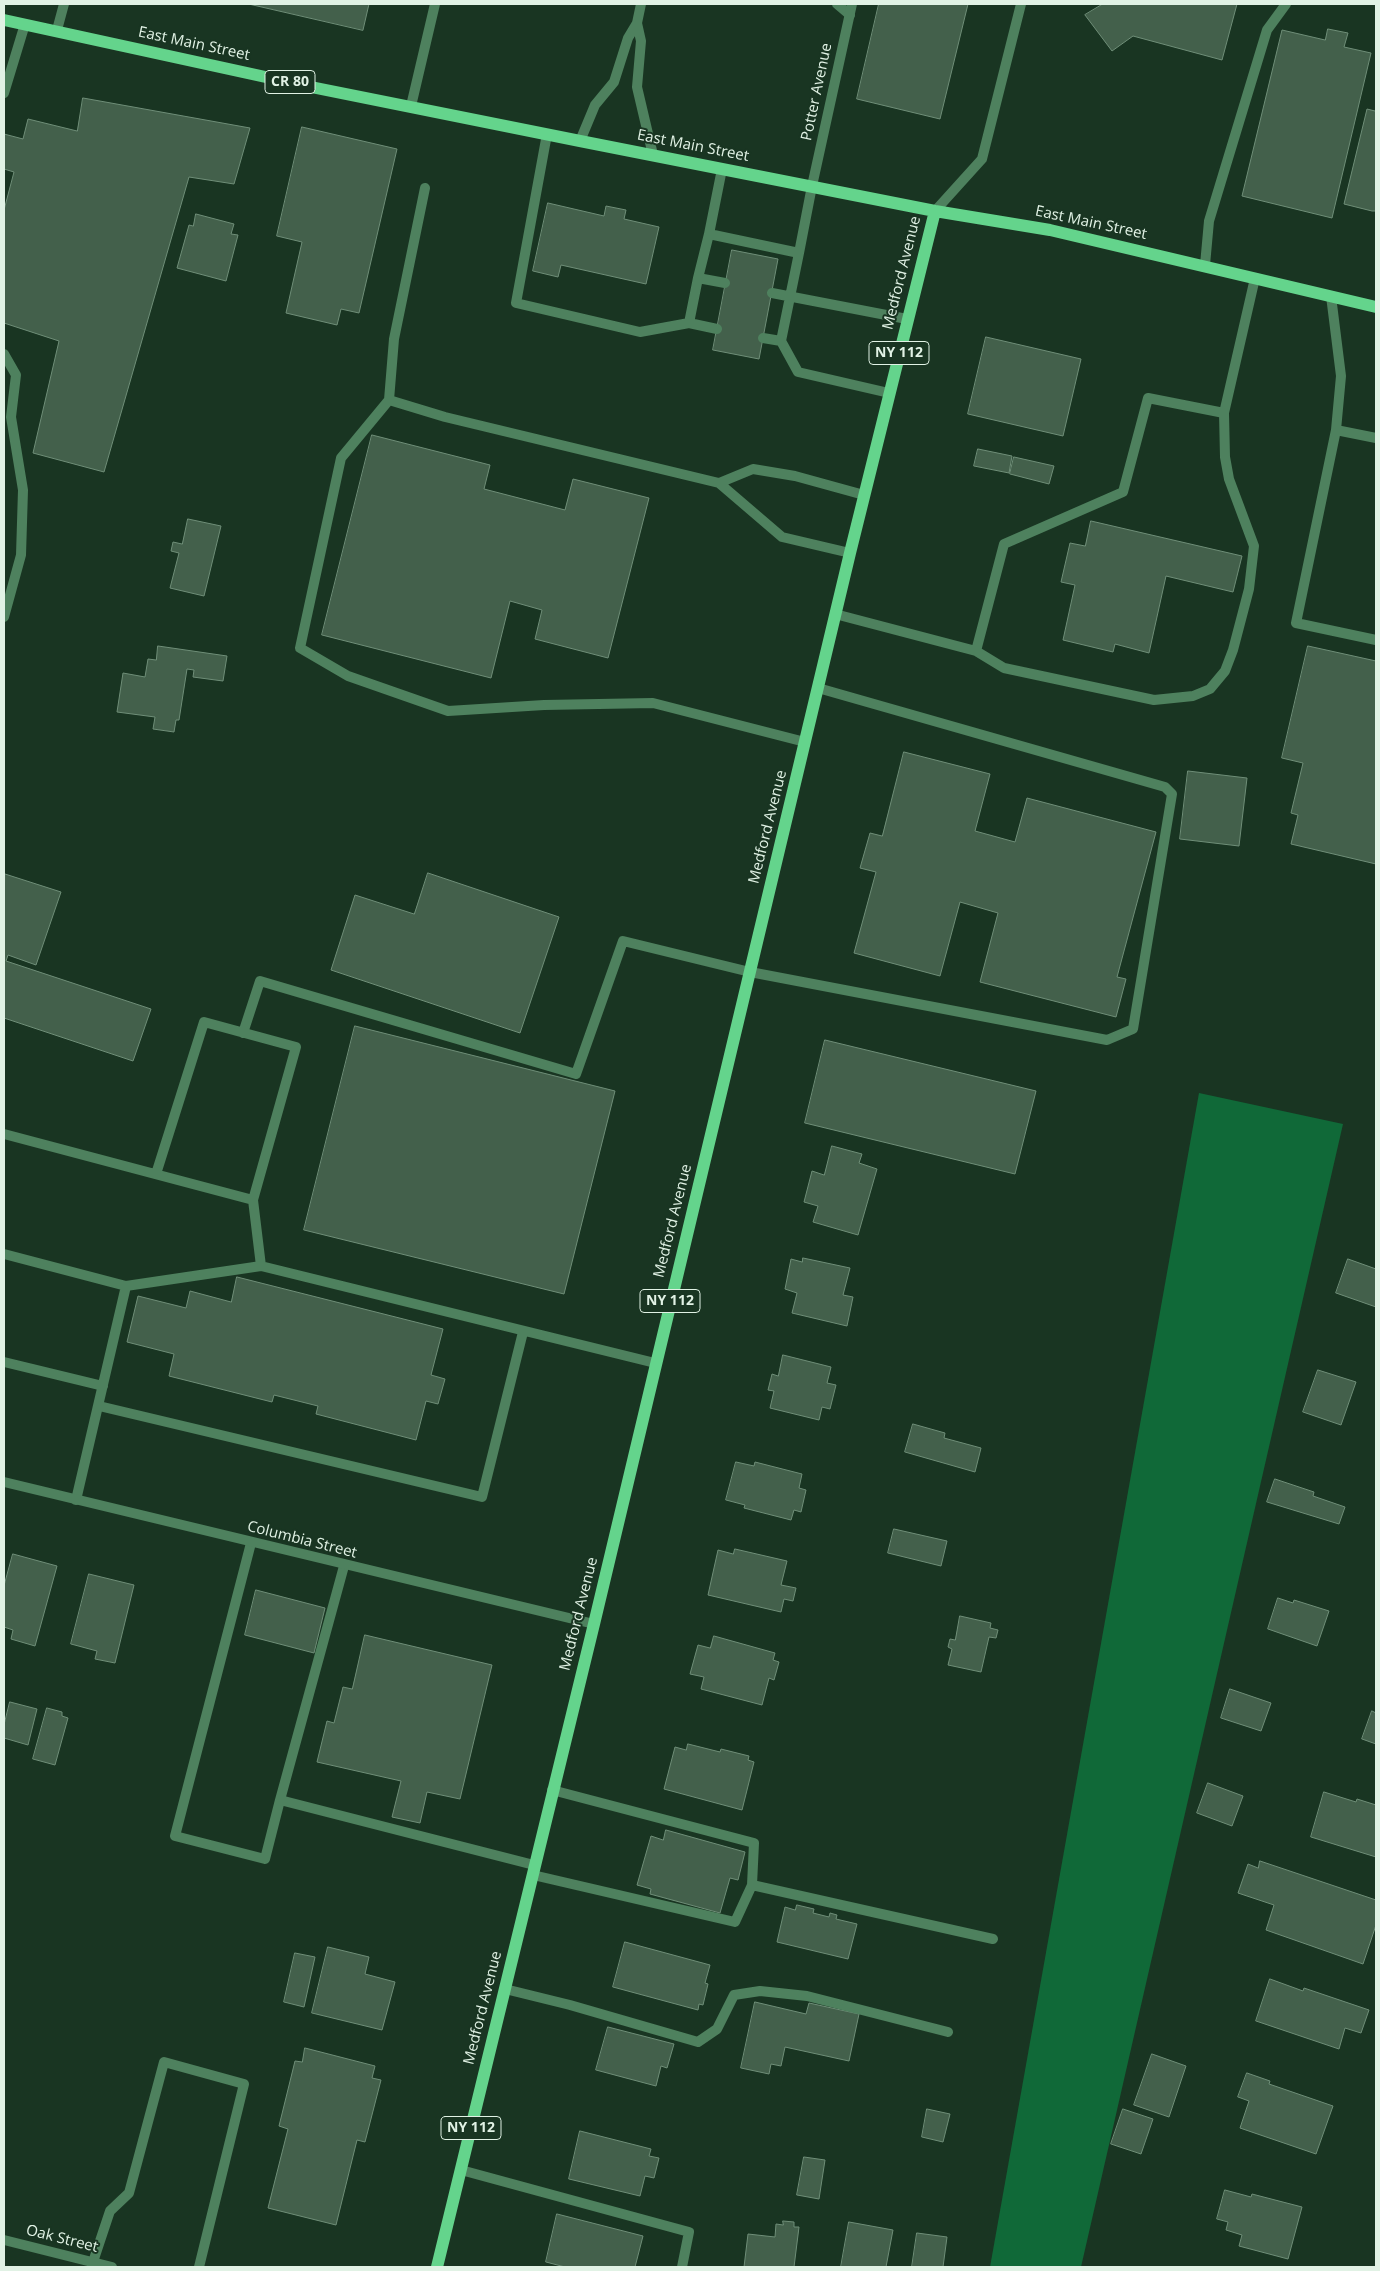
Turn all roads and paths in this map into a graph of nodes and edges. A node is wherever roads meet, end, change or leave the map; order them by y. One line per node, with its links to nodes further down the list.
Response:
1 (64, 4): 12 (street)
2 (435, 4): 14 (street)
3 (641, 4): 10 (street)
4 (837, 4): 8 (street)
5 (852, 4): 8 (street, Potter Avenue)
6 (1021, 4): 21 (street)
7 (1286, 4): 24 (street)
8 (850, 15): 19 (street, Potter Avenue)
9 (4, 20): 11 (main road, East Main Street / CR 80)
10 (637, 23): 16 (street); 17 (street)
11 (25, 24): 12 (main road, East Main Street / CR 80); 13 (street)
12 (57, 30): 14 (main road, East Main Street / CR 80)
13 (4, 93)
14 (411, 106): 15 (main road, East Main Street)
15 (547, 134): 16 (main road, East Main Street); 33 (street)
16 (580, 141): 17 (main road, East Main Street)
17 (653, 155): 18 (main road, East Main Street)
18 (722, 169): 19 (main road, East Main Street); 22 (street)
19 (812, 186): 21 (main road, East Main Street); 23 (street, Potter Avenue)
20 (425, 188): 39 (street)
21 (935, 211): 24 (main road, East Main Street); 32 (main road, Medford Avenue / NY 112)
22 (709, 234): 23 (street); 25 (street)
23 (799, 253): 29 (street, Potter Avenue)
24 (1205, 265): 26 (main road, East Main Street)
25 (698, 278): 27 (street); 33 (street)
26 (1255, 278): 30 (main road, East Main Street); 40 (street)
27 (725, 283)
28 (772, 293): 29 (street)
29 (790, 296): 32 (street); 36 (street, Potter Avenue)
30 (1332, 296): 31 (main road, East Main Street); 41 (street)
31 (1376, 307)
32 (907, 319): 38 (main road, Medford Avenue / NY 112)
33 (688, 323): 34 (street)
34 (717, 329)
35 (763, 338): 36 (street)
36 (781, 341): 38 (street)
37 (4, 354): 47 (street)
38 (889, 393): 44 (main road, Medford Avenue / NY 112)
39 (389, 400): 43 (street); 51 (street)
40 (1224, 413): 49 (street); 49 (street)
41 (1336, 430): 42 (street); 48 (street)
42 (1376, 438)
43 (719, 483): 44 (street); 45 (street)
44 (864, 495): 45 (main road, Medford Avenue / NY 112)
45 (850, 553): 46 (main road, Medford Avenue / NY 112)
46 (835, 614): 49 (street); 50 (main road, Medford Avenue / NY 112)
47 (4, 617)
48 (1376, 640)
49 (976, 651)
50 (818, 688): 51 (main road, Medford Avenue / NY 112); 52 (street)
51 (805, 742): 52 (main road, Medford Avenue / NY 112)
52 (750, 972): 53 (street); 62 (main road, Medford Avenue / NY 112)
53 (243, 1033): 55 (street); 56 (street)
54 (4, 1134): 55 (street)
55 (156, 1174): 56 (street)
56 (254, 1200): 58 (street)
57 (4, 1254): 59 (street)
58 (261, 1266): 59 (street); 60 (street)
59 (126, 1286): 63 (street)
60 (523, 1332): 62 (street); 64 (street)
61 (4, 1362): 63 (street)
62 (655, 1363): 69 (main road, Medford Avenue / NY 112)
63 (103, 1386): 64 (street)
64 (99, 1406): 66 (street)
65 (4, 1482): 66 (street, Columbia Street)
66 (76, 1500): 67 (street, Columbia Street)
67 (251, 1543): 68 (street, Columbia Street); 71 (street)
68 (344, 1566): 69 (street, Columbia Street); 71 (street)
69 (594, 1624): 70 (main road, Medford Avenue / NY 112)
70 (552, 1790): 72 (main road, Medford Avenue / NY 112); 73 (street)
71 (280, 1800): 72 (street)
72 (533, 1870): 73 (street); 75 (main road, Medford Avenue / NY 112)
73 (752, 1884): 74 (street)
74 (993, 1939)
75 (504, 1988): 76 (street); 77 (main road, Medford Avenue / NY 112)
76 (948, 2032)
77 (460, 2170): 82 (main road, Medford Avenue / NY 112); 83 (street)
78 (4, 2240): 79 (street, Oak Street)
79 (93, 2262): 80 (street, Oak Street); 81 (street)
80 (112, 2267)
81 (199, 2267)
82 (437, 2267)
83 (682, 2267)

